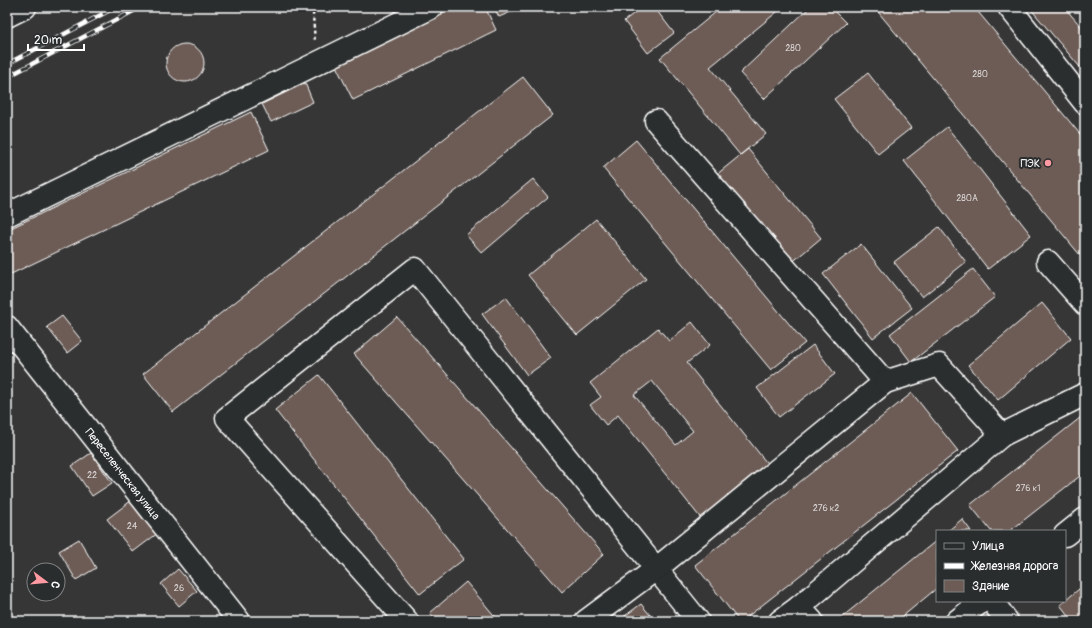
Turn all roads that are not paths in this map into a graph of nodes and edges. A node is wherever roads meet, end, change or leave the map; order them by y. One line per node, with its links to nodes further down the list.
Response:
1 (25, 7): 4 (street)
2 (432, 7): 7 (street)
3 (1008, 7): 5 (street)
4 (7, 16)
5 (1085, 104)
6 (656, 121): 11 (street)
7 (7, 215)
8 (1048, 262): 9 (street)
9 (1085, 304)
10 (7, 327): 20 (street, Переселенческая улица)
11 (885, 382): 13 (street); 16 (street)
12 (1085, 394): 13 (street)
13 (1002, 435): 19 (street)
14 (1085, 519): 15 (street)
15 (1066, 534)
16 (656, 569): 21 (street); 22 (street); 23 (street)
17 (981, 602): 25 (street)
18 (993, 602): 26 (street)
19 (805, 614): 24 (street)
20 (239, 621)
21 (407, 621)
22 (586, 621)
23 (698, 621)
24 (780, 621)
25 (957, 621)
26 (1007, 621)

